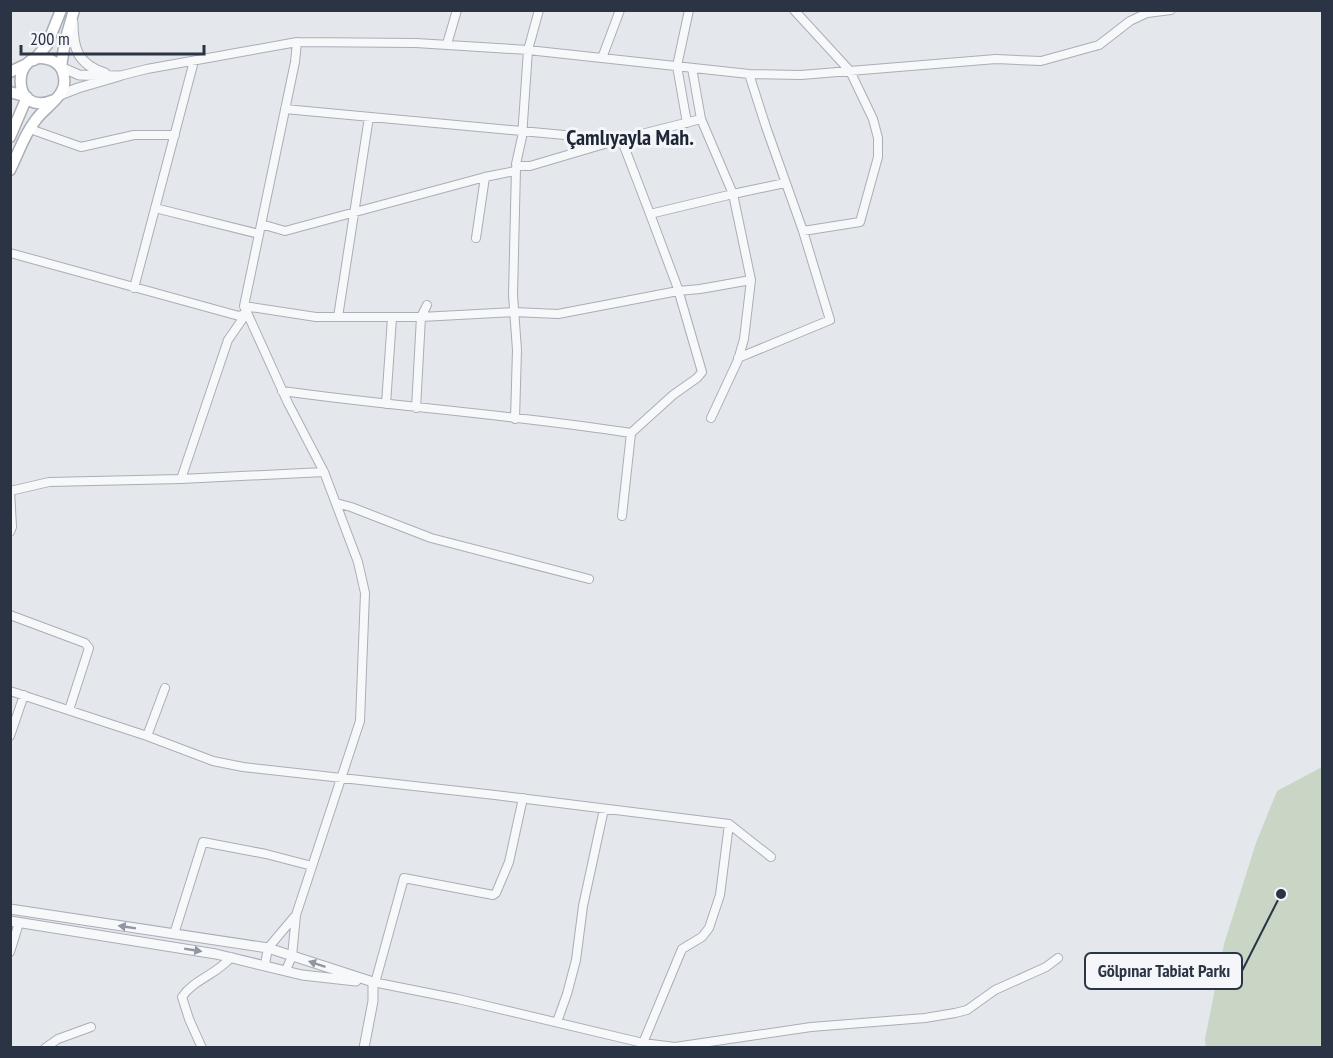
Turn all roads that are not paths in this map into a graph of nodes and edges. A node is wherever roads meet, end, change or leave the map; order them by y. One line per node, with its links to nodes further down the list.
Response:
1 (457, 10): 10 (street)
2 (539, 10): 11 (street)
3 (620, 10): 12 (street)
4 (689, 10): 15 (street)
5 (794, 10): 18 (street)
6 (1171, 10): 18 (street)
7 (58, 11): 14 (main road)
8 (74, 13): 16 (main road); 21 (street)
9 (297, 42): 10 (street); 13 (street); 25 (street)
10 (447, 45): 11 (street)
11 (528, 50): 12 (street); 30 (street)
12 (602, 58): 15 (street)
13 (194, 61): 21 (street); 31 (street)
14 (30, 62): 16 (main road); 19 (main road); 23 (main road)
15 (677, 66): 17 (street); 28 (street)
16 (61, 67): 21 (street); 24 (main road)
17 (692, 68): 20 (street); 27 (street)
18 (850, 71): 20 (street); 43 (street)
19 (10, 72)
20 (749, 74): 37 (street)
21 (119, 76): 24 (street)
22 (10, 92): 23 (main road)
23 (27, 97): 24 (main road); 32 (main road)
24 (57, 98): 29 (main road)
25 (285, 109): 26 (street); 42 (street)
26 (369, 117): 30 (street); 40 (street)
27 (701, 119): 28 (street); 38 (street)
28 (687, 123): 33 (street)
29 (30, 129): 31 (street); 35 (main road)
30 (522, 131): 33 (street); 34 (street)
31 (174, 135): 39 (street)
32 (10, 137)
33 (618, 140): 34 (street); 41 (street)
34 (516, 167): 36 (street); 52 (street)
35 (10, 170)
36 (485, 177): 40 (street); 45 (street)
37 (785, 183): 38 (street); 43 (street)
38 (733, 194): 41 (street); 47 (street)
39 (155, 208): 44 (street); 48 (street)
40 (355, 211): 42 (street); 53 (street)
41 (650, 214): 49 (street)
42 (261, 224): 44 (street)
43 (803, 231): 56 (street)
44 (259, 234): 51 (street)
45 (476, 238)
46 (10, 253): 48 (street)
47 (751, 280): 49 (street); 56 (street)
48 (134, 288): 51 (street)
49 (678, 291): 52 (street); 62 (street)
50 (427, 305): 54 (street)
51 (245, 309): 53 (street); 57 (street); 64 (street)
52 (514, 312): 54 (street); 61 (street)
53 (338, 317): 55 (street)
54 (421, 317): 55 (street); 59 (street)
55 (392, 318): 58 (street)
56 (738, 358): 60 (street)
57 (282, 391): 58 (street); 63 (street)
58 (386, 404): 59 (street)
59 (416, 408): 61 (street)
60 (711, 418)
61 (516, 419): 62 (street)
62 (631, 433): 67 (street)
63 (324, 472): 64 (street); 66 (street)
64 (181, 479): 65 (street)
65 (11, 491): 68 (street)
66 (336, 503): 69 (street); 77 (street)
67 (622, 516)
68 (10, 532)
69 (589, 579)
70 (10, 615): 74 (street)
71 (165, 688): 76 (street)
72 (10, 691): 73 (street)
73 (24, 695): 74 (street); 75 (street)
74 (69, 710): 76 (street)
75 (10, 736)
76 (147, 736): 77 (street)
77 (341, 777): 78 (street); 82 (street)
78 (523, 798): 79 (street); 94 (street)
79 (604, 809): 80 (street); 95 (street)
80 (729, 824): 81 (street); 97 (street)
81 (771, 857)
82 (312, 866): 84 (street); 86 (street)
83 (10, 909): 86 (street, one-way to 83)
84 (296, 915): 87 (street); 89 (street)
85 (15, 922): 88 (street); 90 (street, one-way to 90)
86 (174, 934): 87 (street)
87 (268, 948): 89 (street); 92 (street)
88 (10, 952)
89 (292, 956): 93 (street); 94 (street, one-way to 89)
90 (231, 957): 92 (street); 99 (street)
91 (1058, 958): 97 (street)
92 (265, 964): 93 (street)
93 (286, 970): 94 (street)
94 (374, 983): 95 (street); 100 (street)
95 (557, 1022): 97 (street)
96 (91, 1027): 98 (street)
97 (643, 1043)
98 (45, 1047)
99 (202, 1047)
100 (364, 1047)

